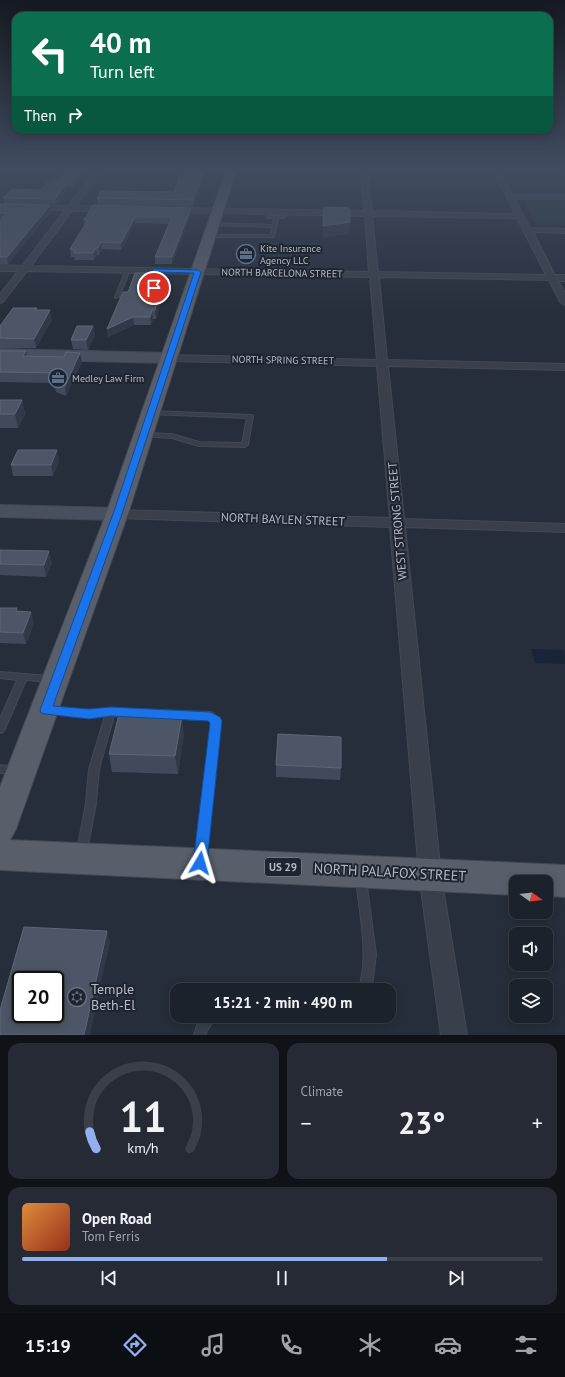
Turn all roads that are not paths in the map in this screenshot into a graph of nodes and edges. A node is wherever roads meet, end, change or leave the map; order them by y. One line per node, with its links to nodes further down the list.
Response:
1 (64, 216): 13 (street)
2 (216, 216): 9 (main road)
3 (268, 216): 7 (lane)
4 (284, 216): 7 (lane)
5 (368, 216): 17 (street, WEST STRONG STREET)
6 (520, 216): 10 (street)
7 (276, 217): 8 (lane)
8 (275, 226): 9 (lane); 9 (lane)
9 (212, 230): 16 (main road)
10 (528, 230): 11 (street); 18 (street)
11 (565, 231)
12 (0, 268): 13 (street, NORTH BARCELONA STREET)
13 (24, 268): 14 (street, NORTH BARCELONA STREET); 22 (street)
14 (128, 270): 15 (street, NORTH BARCELONA STREET); 21 (lane)
15 (155, 271): 16 (street, NORTH BARCELONA STREET); 20 (lane)
16 (198, 272): 17 (street, NORTH BARCELONA STREET); 25 (main road)
17 (374, 275): 18 (street, NORTH BARCELONA STREET); 26 (street, WEST STRONG STREET)
18 (553, 278): 19 (street, NORTH BARCELONA STREET); 23 (street)
19 (565, 278)
20 (154, 288)
21 (118, 297)
22 (0, 300)
23 (565, 302)
24 (0, 354): 25 (street, NORTH SPRING STREET)
25 (169, 358): 26 (street, NORTH SPRING STREET); 28 (main road)
26 (382, 363): 27 (street, NORTH SPRING STREET); 32 (street, WEST STRONG STREET)
27 (565, 367)
28 (151, 413): 29 (main road); 29 (lane)
29 (144, 435): 31 (main road)
30 (0, 510): 31 (street, NORTH BAYLEN STREET)
31 (117, 514): 32 (street, NORTH BAYLEN STREET); 36 (main road)
32 (397, 522): 33 (street, NORTH BAYLEN STREET); 46 (street, WEST STRONG STREET)
33 (565, 528)
34 (0, 676): 35 (lane)
35 (23, 677): 36 (lane); 39 (lane)
36 (56, 679): 37 (main road)
37 (45, 710): 38 (lane); 40 (main road)
38 (111, 712): 43 (lane); 44 (lane)
39 (0, 729)
40 (11, 770): 41 (main road)
41 (0, 829)
42 (0, 855): 43 (main road, NORTH PALAFOX STREET / US 29)
43 (81, 857): 44 (main road, NORTH PALAFOX STREET / US 29)
44 (200, 863): 45 (main road, NORTH PALAFOX STREET / US 29)
45 (360, 871): 46 (main road, NORTH PALAFOX STREET / US 29); 48 (lane)
46 (430, 875): 47 (main road, NORTH PALAFOX STREET / US 29); 51 (street, WEST STRONG STREET)
47 (565, 881)
48 (366, 983)
49 (205, 1023): 50 (lane)
50 (200, 1035)
51 (454, 1035)

